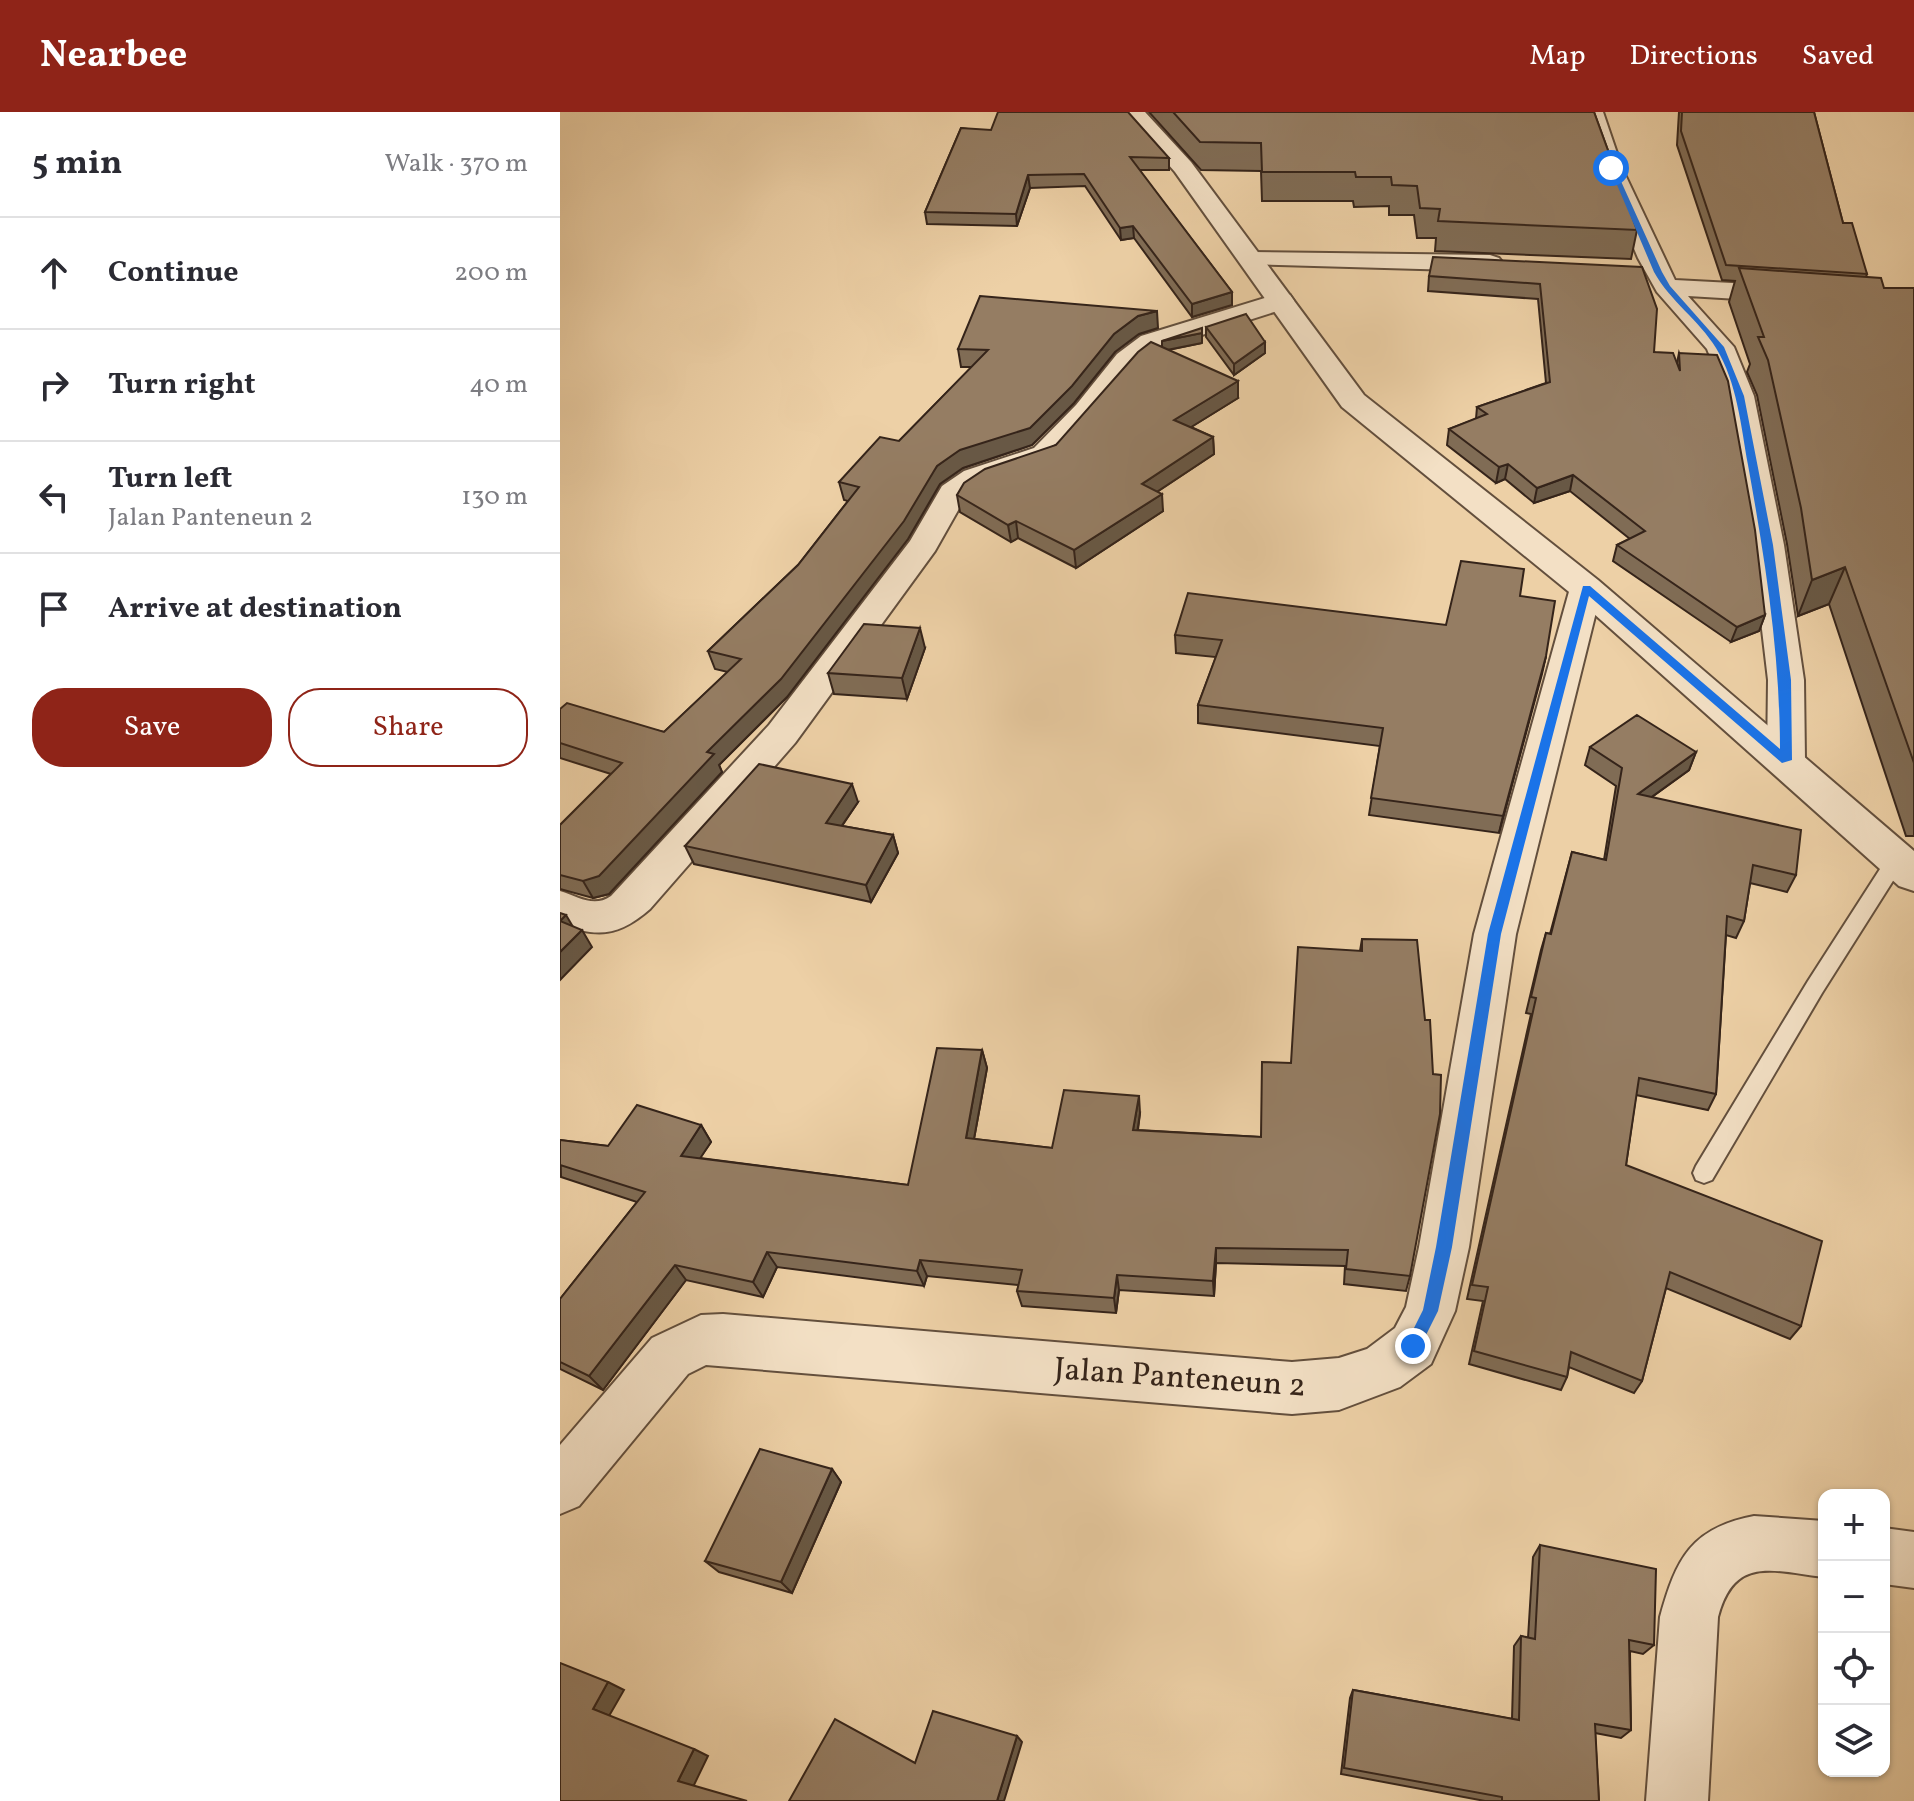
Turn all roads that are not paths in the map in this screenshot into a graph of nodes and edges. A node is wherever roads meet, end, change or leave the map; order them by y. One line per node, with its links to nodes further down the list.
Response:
1 (1133, 112): 3 (street)
2 (1592, 112): 5 (street)
3 (1251, 259): 4 (street); 7 (street)
4 (1514, 263)
5 (1651, 277): 6 (street); 9 (street)
6 (1814, 296)
7 (1281, 301): 8 (street); 11 (street)
8 (1586, 588): 9 (street); 13 (street, Jalan Panteneun 2)
9 (1786, 760): 10 (street)
10 (1905, 868): 12 (lane)
11 (560, 907)
12 (1704, 1173)
13 (560, 1487)
14 (1818, 1549): 17 (street)
15 (1890, 1557): 16 (street)
16 (1914, 1560)
17 (1677, 1801)

